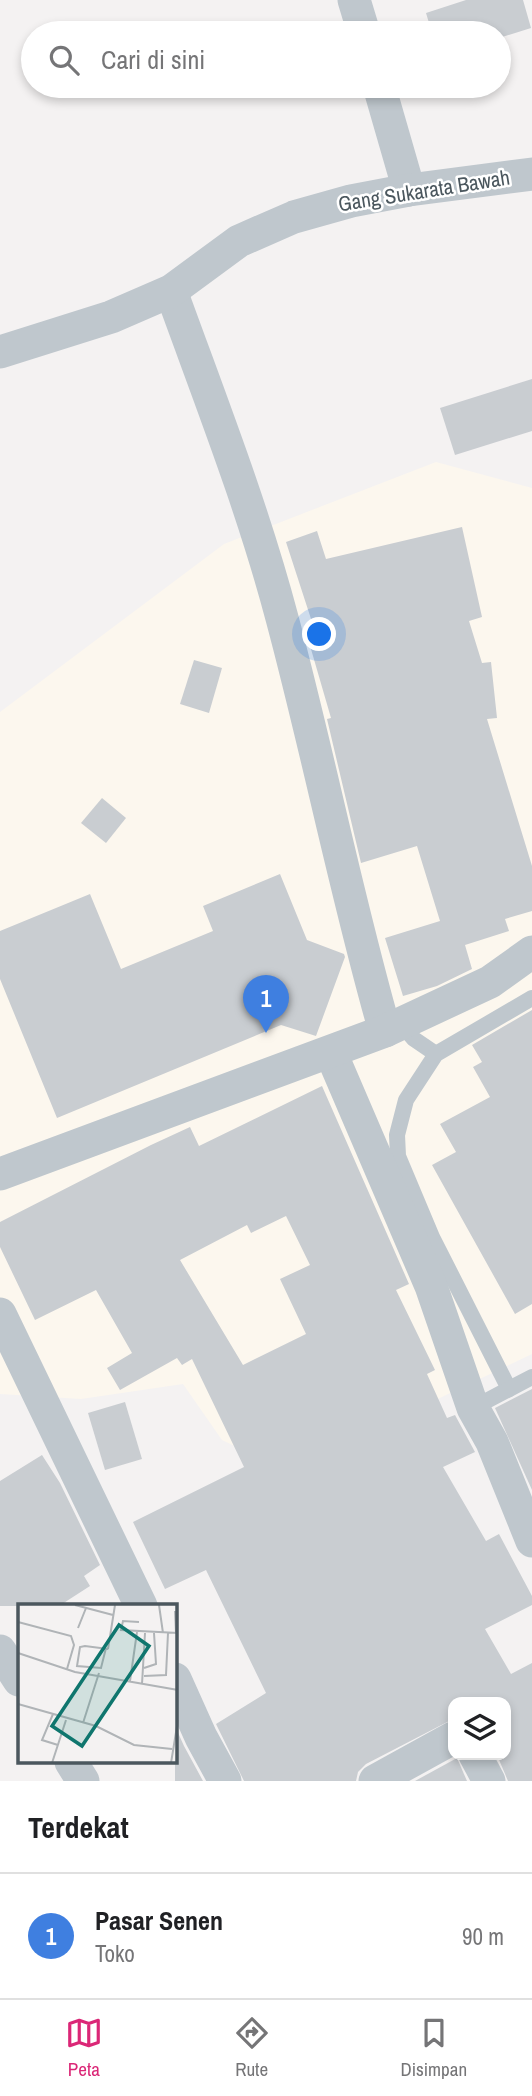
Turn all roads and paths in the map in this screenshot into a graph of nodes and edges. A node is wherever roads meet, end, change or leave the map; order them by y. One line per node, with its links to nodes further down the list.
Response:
1 (354, 0): 2 (street)
2 (360, 21)
3 (382, 98): 5 (street)
4 (532, 175): 5 (street, Gang Sukarata Bawah)
5 (409, 190): 6 (street, Gang Sukarata Bawah)
6 (171, 291): 7 (street, Gang Sukarata Bawah); 10 (street)
7 (0, 352)
8 (532, 952): 10 (street)
9 (532, 998): 12 (lane)
10 (393, 1027): 11 (street); 12 (lane)
11 (331, 1053): 13 (street); 17 (street)
12 (436, 1054): 16 (lane)
13 (0, 1174)
14 (0, 1314): 19 (street)
15 (532, 1377): 16 (lane)
16 (509, 1389): 17 (lane)
17 (474, 1408): 18 (street)
18 (532, 1541)
19 (140, 1604)
20 (0, 1651): 21 (street)
21 (18, 1678)
22 (177, 1683): 27 (street)
23 (448, 1741): 28 (street)
24 (478, 1760): 29 (street)
25 (72, 1764): 26 (street)
26 (83, 1781)
27 (225, 1781)
28 (375, 1781)
29 (489, 1781)

